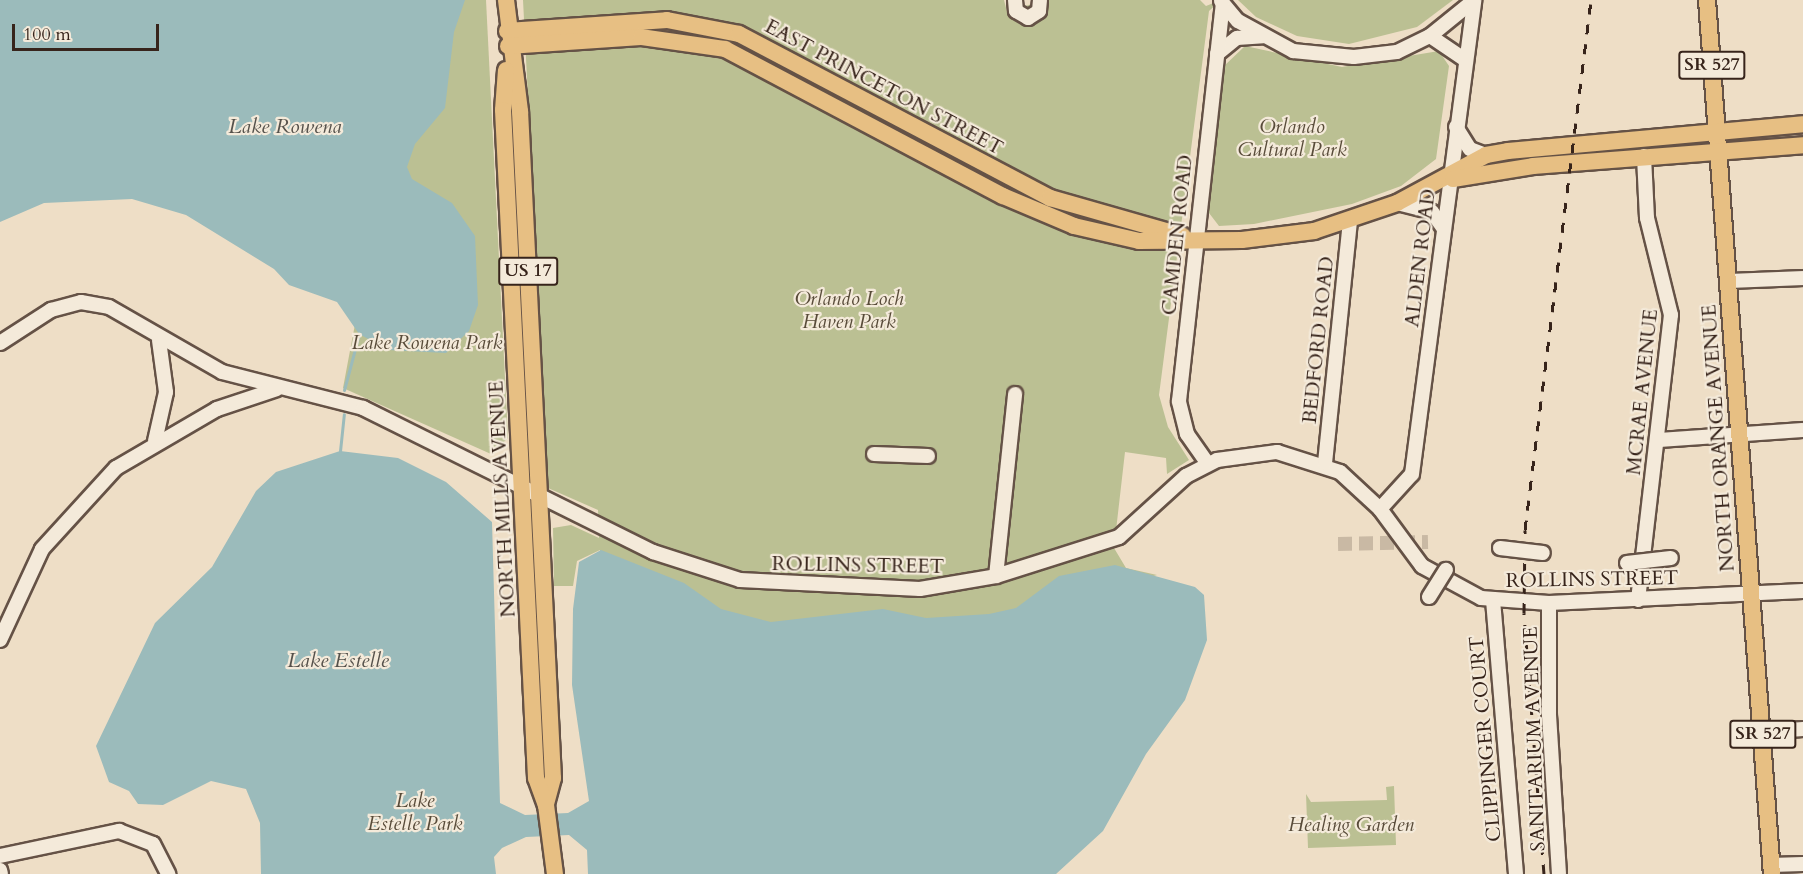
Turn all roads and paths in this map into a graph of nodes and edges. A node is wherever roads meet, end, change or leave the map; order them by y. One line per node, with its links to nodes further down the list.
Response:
1 (506, 0): 9 (main road, NORTH MILLS AVENUE / US 17)
2 (1015, 0): 3 (street)
3 (1040, 0)
4 (1474, 0): 8 (street); 11 (street, ALDEN ROAD)
5 (1707, 0): 14 (main road, NORTH ORANGE AVENUE / SR 527)
6 (1222, 2): 7 (street); 10 (street, CAMDEN ROAD)
7 (1263, 36): 8 (street); 10 (street)
8 (1430, 36): 11 (street)
9 (508, 38): 15 (main road, EAST PRINCETON STREET); 18 (main road, EAST PRINCETON STREET); 42 (main road, NORTH MILLS AVENUE / US 17); 43 (main road, NORTH MILLS AVENUE / US 17)
10 (1217, 54): 27 (street, CAMDEN ROAD)
11 (1464, 59): 13 (street, ALDEN ROAD)
12 (1803, 124): 14 (main road, EAST PRINCETON STREET)
13 (1456, 127): 20 (street); 23 (street, ALDEN ROAD)
14 (1718, 130): 19 (main road, NORTH ORANGE AVENUE / SR 527); 20 (main road, EAST PRINCETON STREET)
15 (926, 132): 16 (main road, EAST PRINCETON STREET); 18 (street)
16 (942, 141): 22 (street); 27 (main road, EAST PRINCETON STREET)
17 (1803, 146): 19 (main road, EAST PRINCETON STREET)
18 (917, 148): 22 (main road, EAST PRINCETON STREET)
19 (1720, 150): 21 (main road, EAST PRINCETON STREET); 29 (main road, NORTH ORANGE AVENUE / SR 527)
20 (1486, 155): 23 (main road, EAST PRINCETON STREET)
21 (1644, 156): 23 (main road, EAST PRINCETON STREET); 36 (street, MCRAE AVENUE)
22 (934, 157): 27 (main road, EAST PRINCETON STREET)
23 (1449, 179): 24 (main road, EAST PRINCETON STREET); 26 (street, ALDEN ROAD)
24 (1397, 203): 25 (main road, EAST PRINCETON STREET); 26 (street)
25 (1350, 221): 27 (main road, EAST PRINCETON STREET); 40 (street, BEDFORD ROAD)
26 (1443, 228): 44 (street, ALDEN ROAD)
27 (1196, 240): 41 (street, CAMDEN ROAD)
28 (1803, 278): 29 (street)
29 (1730, 281): 35 (main road, NORTH ORANGE AVENUE / SR 527)
30 (159, 340): 31 (street, ROLLINS STREET); 32 (street, ROLLINS STREET); 37 (street)
31 (0, 343)
32 (277, 389): 37 (street); 42 (street, ROLLINS STREET)
33 (1015, 394): 50 (street)
34 (1803, 430): 35 (street)
35 (1739, 434): 36 (street); 52 (main road, NORTH ORANGE AVENUE / SR 527)
36 (1659, 440): 55 (street, MCRAE AVENUE)
37 (155, 441): 57 (street)
38 (874, 454): 39 (street)
39 (928, 456)
40 (1325, 463): 41 (street, ROLLINS STREET); 44 (street, ROLLINS STREET)
41 (1208, 464): 50 (street, ROLLINS STREET)
42 (522, 488): 43 (street, ROLLINS STREET); 60 (main road, NORTH MILLS AVENUE / US 17)
43 (540, 497): 50 (street, ROLLINS STREET); 60 (main road, NORTH MILLS AVENUE / US 17)
44 (1380, 509): 54 (street, ROLLINS STREET)
45 (1500, 548): 46 (street, bridge)
46 (1543, 553)
47 (1671, 558): 48 (street, bridge)
48 (1628, 563)
49 (1446, 570): 53 (street, bridge)
50 (996, 576)
51 (1803, 591): 52 (street, ROLLINS STREET)
52 (1749, 594): 55 (street, ROLLINS STREET); 59 (main road, NORTH ORANGE AVENUE / SR 527)
53 (1429, 597)
54 (1492, 600): 56 (street, ROLLINS STREET); 68 (street, CLIPPINGER COURT)
55 (1638, 600): 56 (street, ROLLINS STREET)
56 (1549, 603): 69 (street, SANITARIUM AVENUE)
57 (0, 640)
58 (1803, 729): 59 (street)
59 (1762, 732): 64 (main road, NORTH ORANGE AVENUE / SR 527)
60 (546, 805): 61 (main road, NORTH MILLS AVENUE / US 17)
61 (548, 846): 66 (main road, NORTH MILLS AVENUE / US 17); 67 (main road, NORTH MILLS AVENUE / US 17)
62 (0, 856): 65 (street)
63 (1803, 864): 64 (street)
64 (1771, 870)
65 (168, 874)
66 (543, 874)
67 (555, 874)
68 (1516, 874)
69 (1559, 874)

